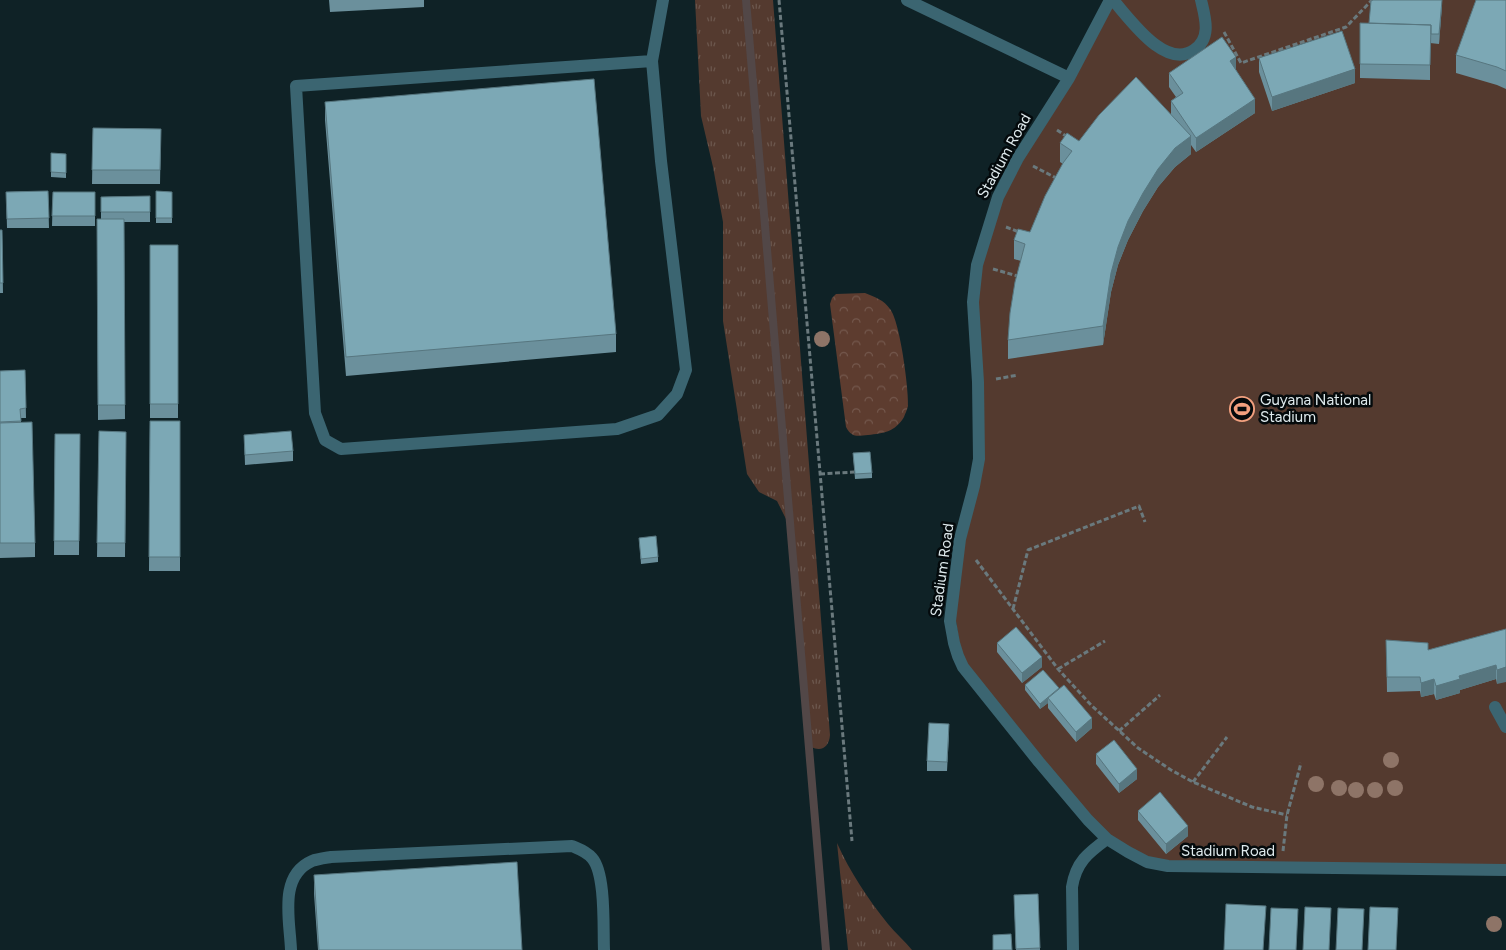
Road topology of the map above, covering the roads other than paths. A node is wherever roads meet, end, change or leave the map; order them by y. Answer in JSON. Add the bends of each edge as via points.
{"nodes":[{"id":1,"x":663,"y":0,"type":"edge"},
{"id":2,"x":907,"y":0,"type":"edge"},
{"id":3,"x":1112,"y":0,"type":"edge"},
{"id":4,"x":1201,"y":0,"type":"edge"},
{"id":5,"x":652,"y":61,"type":"junction"},
{"id":6,"x":1069,"y":78,"type":"junction"},
{"id":7,"x":1495,"y":707,"type":"dead end"},
{"id":8,"x":1506,"y":726,"type":"edge"},
{"id":9,"x":1108,"y":839,"type":"junction"},
{"id":10,"x":1506,"y":870,"type":"edge"},
{"id":11,"x":291,"y":950,"type":"edge"},
{"id":12,"x":604,"y":950,"type":"edge"},
{"id":13,"x":1073,"y":950,"type":"edge"}],
"edges":[{"from":1,"to":5,"type":"lane"},
{"from":2,"to":6,"type":"lane"},
{"from":3,"to":4,"type":"lane","via":[[1143,34],[1175,55],[1195,50],[1201,43],[1206,32]]},
{"from":3,"to":6,"type":"lane","name":"Stadium Road"},
{"from":5,"to":5,"type":"lane","via":[[686,370],[677,394],[658,415],[618,429],[341,449],[325,440],[315,414],[296,86]]},
{"from":6,"to":9,"type":"lane","name":"Stadium Road","via":[[1018,158],[998,197],[977,265],[973,302],[979,459],[960,539],[950,620],[963,667],[1039,762]]},
{"from":7,"to":8,"type":"lane"},
{"from":9,"to":10,"type":"lane","name":"Stadium Road","via":[[1147,862],[1168,866]]},
{"from":9,"to":13,"type":"lane","via":[[1088,853],[1077,868],[1072,887]]},
{"from":11,"to":12,"type":"lane","via":[[288,895],[292,880],[312,861],[331,857],[572,846],[584,850],[599,871]]}]}
